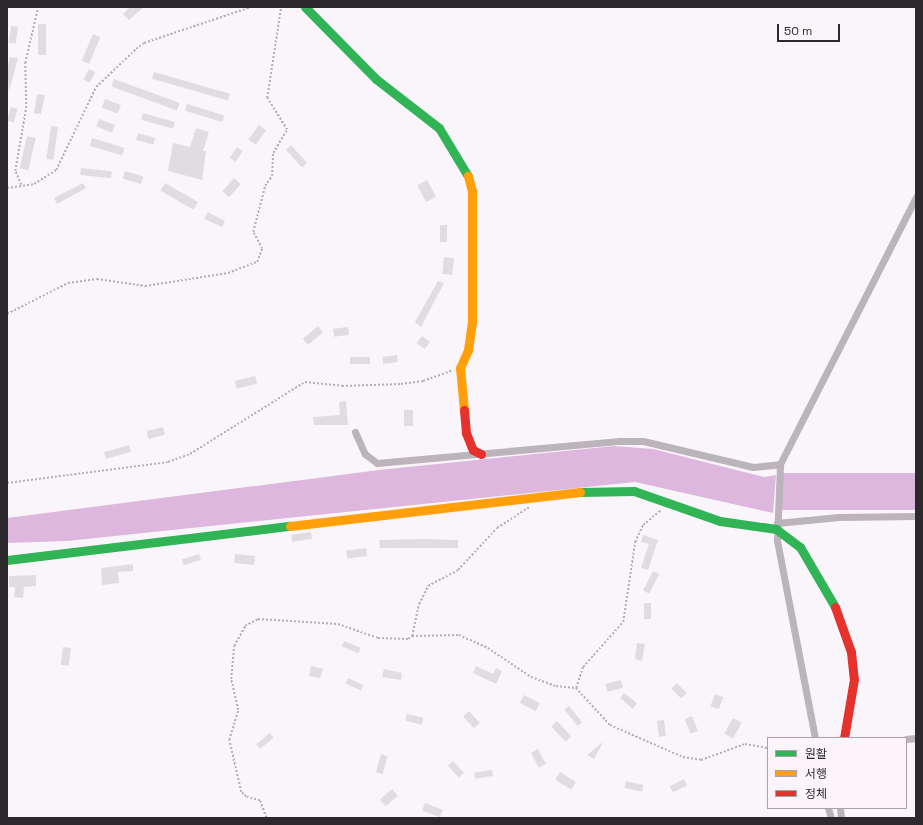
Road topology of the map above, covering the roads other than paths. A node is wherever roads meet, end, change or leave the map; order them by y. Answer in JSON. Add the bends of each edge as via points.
{"nodes":[{"id":1,"x":305,"y":7,"type":"edge"},
{"id":2,"x":916,"y":197,"type":"edge"},
{"id":3,"x":355,"y":432,"type":"dead end"},
{"id":4,"x":481,"y":454,"type":"junction"},
{"id":5,"x":780,"y":464,"type":"junction"},
{"id":6,"x":916,"y":516,"type":"edge"},
{"id":7,"x":776,"y":526,"type":"junction"},
{"id":8,"x":7,"y":560,"type":"edge"},
{"id":9,"x":815,"y":737,"type":"edge"},
{"id":10,"x":844,"y":737,"type":"edge"}],
"edges":[{"from":1,"to":4,"type":"street","via":[[376,78],[439,128],[467,172],[472,191],[472,322],[468,350],[460,368],[466,433],[473,450]]},
{"from":2,"to":5,"type":"street"},
{"from":3,"to":4,"type":"street","via":[[365,454],[377,463]]},
{"from":4,"to":5,"type":"street","via":[[643,441],[753,467]]},
{"from":5,"to":7,"type":"street"},
{"from":6,"to":7,"type":"street","via":[[839,517]]},
{"from":7,"to":8,"type":"street","via":[[720,521],[670,503],[619,489]]},
{"from":7,"to":9,"type":"street"},
{"from":7,"to":10,"type":"street","via":[[792,539],[814,564],[846,632],[854,678]]}]}
